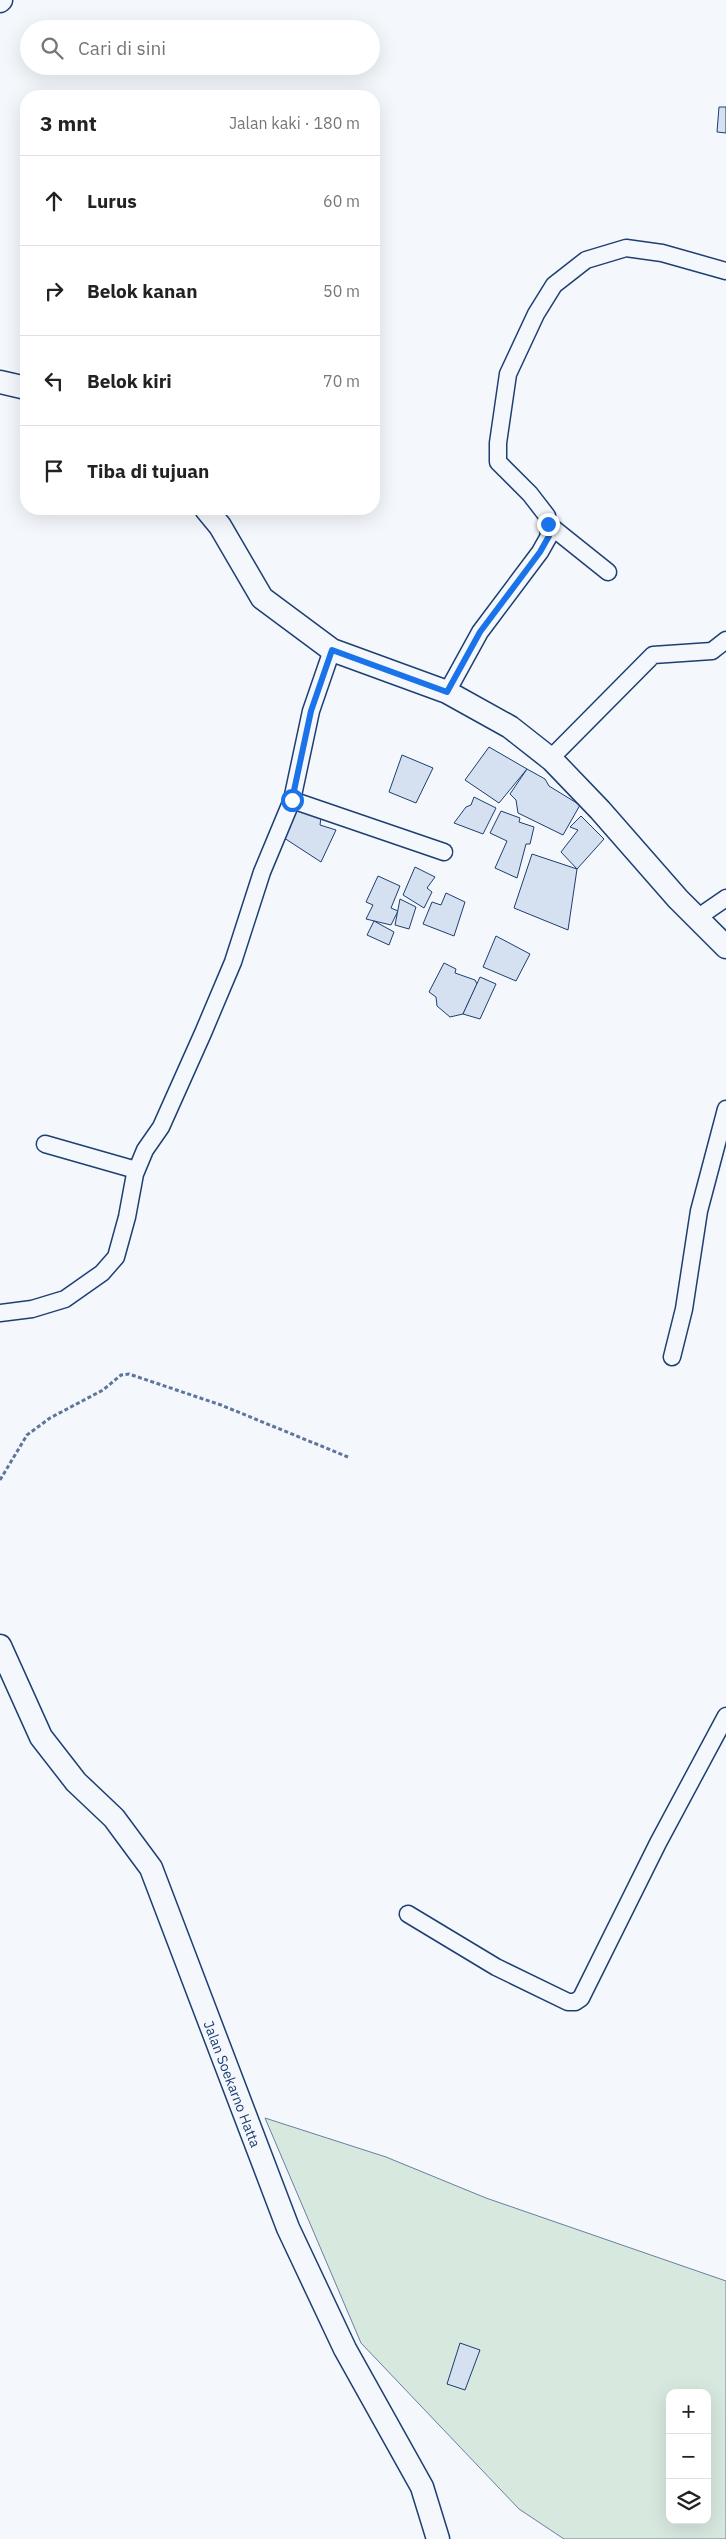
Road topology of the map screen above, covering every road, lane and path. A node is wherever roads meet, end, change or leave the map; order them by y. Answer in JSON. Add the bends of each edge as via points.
{"nodes":[{"id":1,"x":726,"y":272,"type":"edge"},
{"id":2,"x":0,"y":382,"type":"edge"},
{"id":3,"x":20,"y":387,"type":"edge"},
{"id":4,"x":211,"y":515,"type":"edge"},
{"id":5,"x":548,"y":524,"type":"junction"},
{"id":6,"x":608,"y":572,"type":"dead end"},
{"id":7,"x":726,"y":640,"type":"edge"},
{"id":8,"x":332,"y":650,"type":"junction"},
{"id":9,"x":447,"y":692,"type":"junction"},
{"id":10,"x":550,"y":759,"type":"junction"},
{"id":11,"x":292,"y":800,"type":"junction"},
{"id":12,"x":444,"y":852,"type":"dead end"},
{"id":13,"x":726,"y":898,"type":"edge"},
{"id":14,"x":697,"y":918,"type":"junction"},
{"id":15,"x":726,"y":947,"type":"edge"},
{"id":16,"x":726,"y":1109,"type":"edge"},
{"id":17,"x":45,"y":1144,"type":"dead end"},
{"id":18,"x":136,"y":1170,"type":"junction"},
{"id":19,"x":0,"y":1313,"type":"edge"},
{"id":20,"x":672,"y":1357,"type":"dead end"},
{"id":21,"x":348,"y":1457,"type":"dead end"},
{"id":22,"x":0,"y":1480,"type":"edge"},
{"id":23,"x":0,"y":1646,"type":"edge"},
{"id":24,"x":726,"y":1716,"type":"edge"},
{"id":25,"x":408,"y":1914,"type":"dead end"},
{"id":26,"x":438,"y":2539,"type":"edge"}],
"edges":[{"from":1,"to":5,"type":"street","via":[[662,253],[626,248],[586,260],[554,284],[508,374],[498,443],[498,462],[530,494],[547,516]]},
{"from":2,"to":3,"type":"street"},
{"from":4,"to":8,"type":"street","via":[[262,598]]},
{"from":5,"to":6,"type":"street"},
{"from":5,"to":9,"type":"street","via":[[549,536],[540,552],[480,632]]},
{"from":7,"to":10,"type":"street","via":[[712,651],[653,655]]},
{"from":8,"to":9,"type":"street"},
{"from":8,"to":11,"type":"street","via":[[311,711]]},
{"from":9,"to":10,"type":"street","via":[[510,727]]},
{"from":10,"to":14,"type":"street"},
{"from":11,"to":12,"type":"street"},
{"from":11,"to":18,"type":"street","via":[[262,872],[233,962],[161,1127]]},
{"from":13,"to":14,"type":"street"},
{"from":14,"to":15,"type":"street"},
{"from":16,"to":20,"type":"street","via":[[699,1211],[684,1309]]},
{"from":17,"to":18,"type":"street"},
{"from":18,"to":19,"type":"street","via":[[122,1241],[112,1264],[83,1289],[65,1299],[32,1309]]},
{"from":21,"to":22,"type":"path","via":[[220,1405],[128,1374],[121,1375],[103,1390],[50,1418],[27,1435]]},
{"from":23,"to":26,"type":"street","name":"Jalan Soekarno Hatta","via":[[41,1737],[76,1782],[114,1818],[151,1868],[288,2228],[345,2349],[422,2487]]},
{"from":24,"to":25,"type":"street","via":[[683,1794],[581,1998],[575,2002],[568,2002],[496,1967]]}]}
